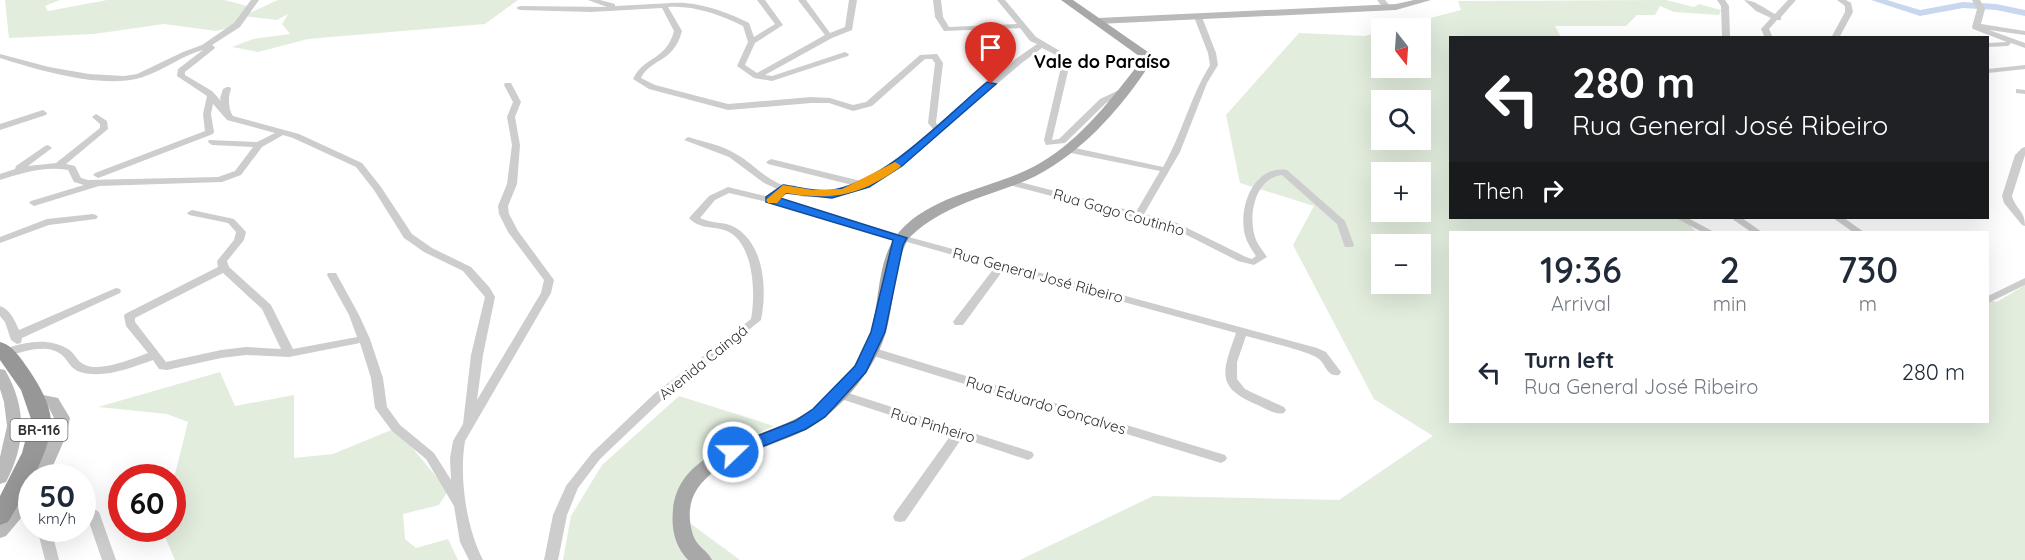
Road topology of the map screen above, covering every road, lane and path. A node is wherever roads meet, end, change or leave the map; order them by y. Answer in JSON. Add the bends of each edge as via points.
{"nodes":[{"id":1,"x":255,"y":0,"type":"edge"},
{"id":2,"x":592,"y":0,"type":"edge"},
{"id":3,"x":761,"y":0,"type":"edge"},
{"id":4,"x":802,"y":0,"type":"edge"},
{"id":5,"x":853,"y":0,"type":"edge"},
{"id":6,"x":937,"y":0,"type":"edge"},
{"id":7,"x":1001,"y":0,"type":"edge"},
{"id":8,"x":1066,"y":0,"type":"edge"},
{"id":9,"x":1426,"y":0,"type":"edge"},
{"id":10,"x":1721,"y":0,"type":"edge"},
{"id":11,"x":1748,"y":0,"type":"edge"},
{"id":12,"x":1792,"y":0,"type":"edge"},
{"id":13,"x":1842,"y":0,"type":"edge"},
{"id":14,"x":1978,"y":3,"type":"edge"},
{"id":15,"x":1385,"y":4,"type":"edge"},
{"id":16,"x":664,"y":6,"type":"junction"},
{"id":17,"x":520,"y":8,"type":"dead end"},
{"id":18,"x":618,"y":8,"type":"junction"},
{"id":19,"x":1198,"y":16,"type":"junction"},
{"id":20,"x":1778,"y":18,"type":"junction"},
{"id":21,"x":1098,"y":21,"type":"junction"},
{"id":22,"x":1976,"y":25,"type":"junction"},
{"id":23,"x":1020,"y":26,"type":"junction"},
{"id":24,"x":2025,"y":33,"type":"edge"},
{"id":25,"x":829,"y":36,"type":"junction"},
{"id":26,"x":1726,"y":36,"type":"edge"},
{"id":27,"x":1769,"y":36,"type":"edge"},
{"id":28,"x":1836,"y":36,"type":"edge"},
{"id":29,"x":752,"y":42,"type":"junction"},
{"id":30,"x":1041,"y":45,"type":"junction"},
{"id":31,"x":1989,"y":45,"type":"edge"},
{"id":32,"x":205,"y":46,"type":"junction"},
{"id":33,"x":2025,"y":46,"type":"edge"},
{"id":34,"x":845,"y":54,"type":"dead end"},
{"id":35,"x":0,"y":56,"type":"edge"},
{"id":36,"x":2025,"y":67,"type":"edge"},
{"id":37,"x":1989,"y":71,"type":"edge"},
{"id":38,"x":757,"y":76,"type":"junction"},
{"id":39,"x":508,"y":85,"type":"dead end"},
{"id":40,"x":228,"y":89,"type":"dead end"},
{"id":41,"x":1124,"y":91,"type":"junction"},
{"id":42,"x":211,"y":96,"type":"junction"},
{"id":43,"x":43,"y":113,"type":"dead end"},
{"id":44,"x":227,"y":115,"type":"junction"},
{"id":45,"x":96,"y":117,"type":"dead end"},
{"id":46,"x":0,"y":127,"type":"edge"},
{"id":47,"x":937,"y":129,"type":"junction"},
{"id":48,"x":283,"y":132,"type":"junction"},
{"id":49,"x":688,"y":140,"type":"dead end"},
{"id":50,"x":212,"y":142,"type":"dead end"},
{"id":51,"x":258,"y":145,"type":"junction"},
{"id":52,"x":48,"y":148,"type":"dead end"},
{"id":53,"x":1066,"y":150,"type":"junction"},
{"id":54,"x":2025,"y":150,"type":"edge"},
{"id":55,"x":771,"y":162,"type":"dead end"},
{"id":56,"x":58,"y":166,"type":"junction"},
{"id":57,"x":1166,"y":170,"type":"junction"},
{"id":58,"x":11,"y":173,"type":"junction"},
{"id":59,"x":99,"y":175,"type":"junction"},
{"id":60,"x":0,"y":177,"type":"edge"},
{"id":61,"x":1008,"y":182,"type":"junction"},
{"id":62,"x":865,"y":184,"type":"junction"},
{"id":63,"x":783,"y":189,"type":"junction"},
{"id":64,"x":733,"y":190,"type":"joint"},
{"id":65,"x":771,"y":200,"type":"junction"},
{"id":66,"x":34,"y":203,"type":"dead end"},
{"id":67,"x":192,"y":213,"type":"dead end"},
{"id":68,"x":93,"y":217,"type":"dead end"},
{"id":69,"x":1138,"y":217,"type":"junction"},
{"id":70,"x":1683,"y":219,"type":"edge"},
{"id":71,"x":1738,"y":219,"type":"edge"},
{"id":72,"x":1840,"y":219,"type":"edge"},
{"id":73,"x":2025,"y":223,"type":"edge"},
{"id":74,"x":1707,"y":231,"type":"edge"},
{"id":75,"x":1756,"y":231,"type":"edge"},
{"id":76,"x":1858,"y":231,"type":"edge"},
{"id":77,"x":901,"y":238,"type":"junction"},
{"id":78,"x":0,"y":240,"type":"edge"},
{"id":79,"x":1349,"y":246,"type":"dead end"},
{"id":80,"x":1001,"y":266,"type":"junction"},
{"id":81,"x":224,"y":268,"type":"junction"},
{"id":82,"x":332,"y":275,"type":"dead end"},
{"id":83,"x":2025,"y":281,"type":"edge"},
{"id":84,"x":116,"y":291,"type":"dead end"},
{"id":85,"x":1989,"y":299,"type":"edge"},
{"id":86,"x":0,"y":309,"type":"edge"},
{"id":87,"x":959,"y":322,"type":"dead end"},
{"id":88,"x":1242,"y":331,"type":"junction"},
{"id":89,"x":18,"y":335,"type":"junction"},
{"id":90,"x":364,"y":339,"type":"junction"},
{"id":91,"x":7,"y":350,"type":"edge"},
{"id":92,"x":871,"y":351,"type":"junction"},
{"id":93,"x":289,"y":353,"type":"junction"},
{"id":94,"x":155,"y":355,"type":"junction"},
{"id":95,"x":1335,"y":372,"type":"dead end"},
{"id":96,"x":0,"y":374,"type":"edge"},
{"id":97,"x":839,"y":394,"type":"junction"},
{"id":98,"x":1280,"y":410,"type":"dead end"},
{"id":99,"x":52,"y":419,"type":"junction"},
{"id":100,"x":468,"y":422,"type":"junction"},
{"id":101,"x":959,"y":433,"type":"junction"},
{"id":102,"x":58,"y":436,"type":"junction"},
{"id":103,"x":14,"y":439,"type":"junction"},
{"id":104,"x":34,"y":447,"type":"junction"},
{"id":105,"x":1028,"y":455,"type":"dead end"},
{"id":106,"x":1221,"y":458,"type":"dead end"},
{"id":107,"x":46,"y":464,"type":"edge"},
{"id":108,"x":0,"y":478,"type":"edge"},
{"id":109,"x":460,"y":505,"type":"junction"},
{"id":110,"x":18,"y":512,"type":"edge"},
{"id":111,"x":0,"y":516,"type":"edge"},
{"id":112,"x":900,"y":517,"type":"dead end"},
{"id":113,"x":96,"y":522,"type":"edge"},
{"id":114,"x":0,"y":531,"type":"edge"},
{"id":115,"x":48,"y":542,"type":"edge"},
{"id":116,"x":52,"y":560,"type":"edge"},
{"id":117,"x":109,"y":560,"type":"edge"},
{"id":118,"x":476,"y":560,"type":"edge"},
{"id":119,"x":550,"y":560,"type":"edge"},
{"id":120,"x":702,"y":560,"type":"edge"}],
"edges":[{"from":1,"to":32,"type":"street","via":[[237,25]]},
{"from":2,"to":18,"type":"street"},
{"from":3,"to":29,"type":"street","via":[[779,26]]},
{"from":4,"to":25,"type":"street"},
{"from":5,"to":25,"type":"street","via":[[849,28]]},
{"from":6,"to":23,"type":"street","via":[[939,17],[947,29]]},
{"from":7,"to":23,"type":"street"},
{"from":8,"to":21,"type":"main road"},
{"from":9,"to":15,"type":"street","via":[[1404,7]]},
{"from":10,"to":26,"type":"street","via":[[1725,6]]},
{"from":11,"to":20,"type":"street"},
{"from":12,"to":20,"type":"street"},
{"from":13,"to":28,"type":"street","via":[[1849,12]]},
{"from":14,"to":22,"type":"street"},
{"from":15,"to":19,"type":"street"},
{"from":16,"to":18,"type":"street"},
{"from":16,"to":29,"type":"street","via":[[685,1],[728,15],[747,25]]},
{"from":16,"to":47,"type":"street","via":[[678,35],[670,52],[639,73],[639,81],[708,104],[739,107],[820,100],[859,108],[869,104],[923,57],[934,56],[939,63],[932,123]]},
{"from":17,"to":18,"type":"street"},
{"from":19,"to":21,"type":"street"},
{"from":19,"to":57,"type":"street","via":[[1214,65]]},
{"from":20,"to":27,"type":"street","via":[[1766,29]]},
{"from":21,"to":41,"type":"main road","via":[[1146,58]]},
{"from":22,"to":24,"type":"street"},
{"from":22,"to":33,"type":"street"},
{"from":23,"to":30,"type":"street"},
{"from":25,"to":38,"type":"street"},
{"from":29,"to":38,"type":"street","via":[[741,66]]},
{"from":30,"to":41,"type":"street","via":[[1057,53],[1065,67],[1049,143],[1062,141],[1103,101]]},
{"from":30,"to":47,"type":"street"},
{"from":31,"to":33,"type":"street"},
{"from":32,"to":35,"type":"street","via":[[130,77],[68,72]]},
{"from":32,"to":42,"type":"street","via":[[210,48],[180,74]]},
{"from":34,"to":38,"type":"street","via":[[776,78]]},
{"from":36,"to":37,"type":"street"},
{"from":39,"to":100,"type":"street","via":[[517,102],[511,117],[516,145],[504,214],[549,280],[546,293]]},
{"from":40,"to":44,"type":"street","via":[[224,98]]},
{"from":41,"to":53,"type":"main road","via":[[1097,123]]},
{"from":42,"to":44,"type":"street"},
{"from":42,"to":59,"type":"street","via":[[207,114],[210,132]]},
{"from":43,"to":46,"type":"street"},
{"from":44,"to":48,"type":"street","via":[[243,123]]},
{"from":45,"to":56,"type":"street","via":[[104,123],[104,129]]},
{"from":47,"to":62,"type":"street","via":[[897,164]]},
{"from":48,"to":51,"type":"street"},
{"from":48,"to":100,"type":"street","via":[[359,165],[408,236],[467,270],[486,290],[490,297]]},
{"from":49,"to":63,"type":"street","via":[[731,155]]},
{"from":50,"to":51,"type":"street"},
{"from":51,"to":59,"type":"street","via":[[246,165],[226,179]]},
{"from":52,"to":58,"type":"street"},
{"from":53,"to":57,"type":"street"},
{"from":53,"to":61,"type":"main road"},
{"from":54,"to":73,"type":"street","via":[[2007,196]]},
{"from":55,"to":62,"type":"street"},
{"from":56,"to":58,"type":"street"},
{"from":56,"to":59,"type":"street","via":[[72,168],[80,182]]},
{"from":57,"to":69,"type":"street"},
{"from":58,"to":60,"type":"street"},
{"from":59,"to":66,"type":"street"},
{"from":61,"to":69,"type":"street","name":"Rua Gago Coutinho"},
{"from":61,"to":77,"type":"main road","via":[[963,198],[923,220]]},
{"from":62,"to":63,"type":"street","via":[[832,194]]},
{"from":63,"to":65,"type":"street"},
{"from":64,"to":65,"type":"street","name":"Rua General José Ribeiro"},
{"from":64,"to":119,"type":"street","name":"Avenida Caingá","via":[[712,198],[694,218],[733,230],[751,252],[760,293],[756,320],[658,398],[596,456],[568,496]]},
{"from":65,"to":77,"type":"street","name":"Rua General José Ribeiro"},
{"from":67,"to":81,"type":"street","via":[[238,226],[241,232],[224,257]]},
{"from":68,"to":78,"type":"street","via":[[46,222]]},
{"from":69,"to":79,"type":"street","name":"Rua Gago Coutinho","via":[[1180,227],[1242,259],[1260,261],[1262,257],[1250,239],[1250,207],[1262,179],[1276,171],[1284,172],[1335,216],[1345,229]]},
{"from":70,"to":74,"type":"street"},
{"from":71,"to":75,"type":"street"},
{"from":72,"to":76,"type":"street"},
{"from":77,"to":80,"type":"street","name":"Rua General José Ribeiro"},
{"from":77,"to":92,"type":"main road"},
{"from":80,"to":87,"type":"street"},
{"from":80,"to":88,"type":"street","name":"Rua General José Ribeiro"},
{"from":81,"to":93,"type":"street","via":[[267,308]]},
{"from":81,"to":94,"type":"street","via":[[129,316],[130,323]]},
{"from":82,"to":90,"type":"street"},
{"from":83,"to":85,"type":"street"},
{"from":84,"to":89,"type":"street"},
{"from":86,"to":89,"type":"street"},
{"from":88,"to":95,"type":"street","name":"Rua General José Ribeiro","via":[[1313,351],[1322,355]]},
{"from":88,"to":98,"type":"street","via":[[1229,373],[1233,384]]},
{"from":89,"to":91,"type":"street"},
{"from":90,"to":93,"type":"street"},
{"from":90,"to":109,"type":"street","via":[[377,378],[381,408],[396,428],[430,456]]},
{"from":91,"to":94,"type":"street","via":[[35,345],[56,348],[67,353],[78,367],[87,369],[126,365]]},
{"from":91,"to":99,"type":"highway","number":"BR-116","via":[[25,376],[33,398]]},
{"from":92,"to":97,"type":"main road"},
{"from":92,"to":106,"type":"street","name":"Rua Eduardo Gonçalves"},
{"from":93,"to":94,"type":"street","via":[[234,352],[167,366]]},
{"from":96,"to":103,"type":"street","via":[[15,410]]},
{"from":97,"to":101,"type":"street","name":"Rua Pinheiro"},
{"from":97,"to":120,"type":"main road","via":[[800,425],[713,461],[696,476],[680,514],[686,543]]},
{"from":99,"to":102,"type":"street"},
{"from":99,"to":103,"type":"street"},
{"from":99,"to":104,"type":"highway","number":"BR-116"},
{"from":100,"to":109,"type":"street","via":[[456,458]]},
{"from":101,"to":105,"type":"street","name":"Rua Pinheiro"},
{"from":101,"to":112,"type":"street"},
{"from":102,"to":104,"type":"street"},
{"from":102,"to":107,"type":"street"},
{"from":103,"to":104,"type":"street"},
{"from":103,"to":108,"type":"street"},
{"from":104,"to":111,"type":"highway","number":"BR-116"},
{"from":109,"to":118,"type":"street","via":[[467,542]]},
{"from":110,"to":114,"type":"street"},
{"from":113,"to":117,"type":"street"},
{"from":115,"to":116,"type":"street"}]}
